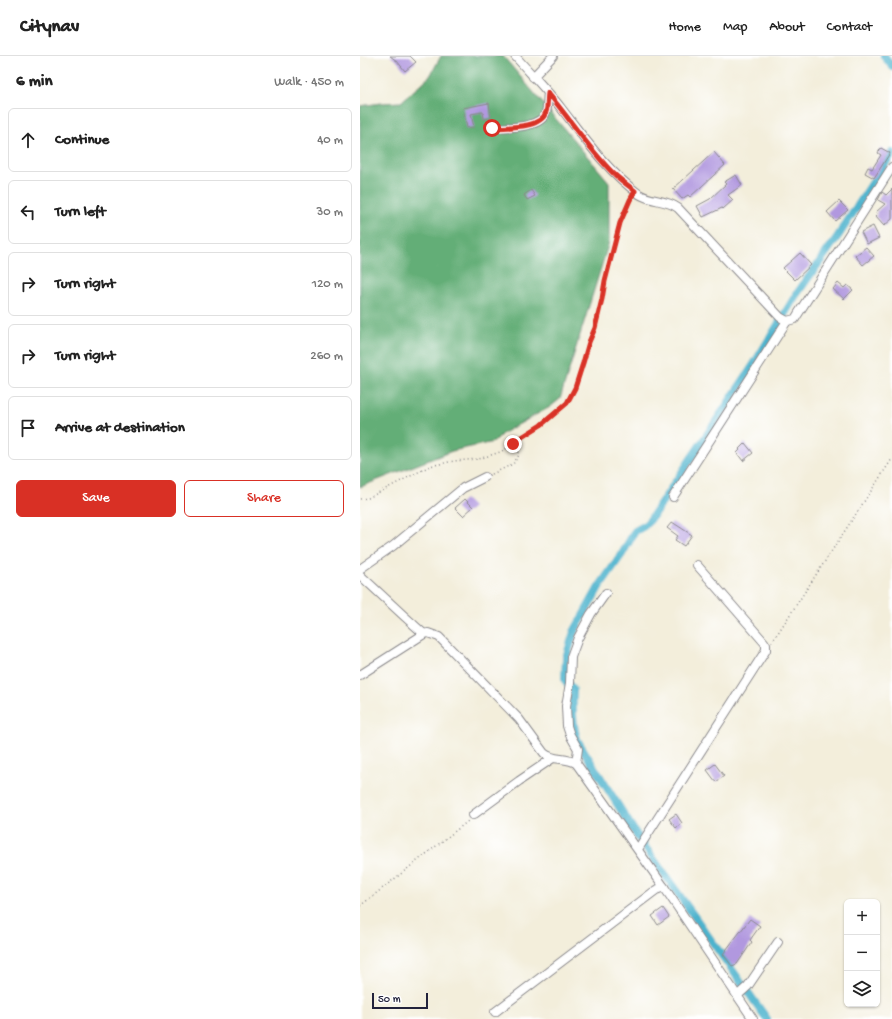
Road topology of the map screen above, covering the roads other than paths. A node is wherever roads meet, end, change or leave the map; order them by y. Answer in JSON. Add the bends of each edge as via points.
{"nodes":[{"id":1,"x":515,"y":56,"type":"edge"},
{"id":2,"x":553,"y":56,"type":"edge"},
{"id":3,"x":533,"y":77,"type":"junction"},
{"id":4,"x":548,"y":93,"type":"junction"},
{"id":5,"x":492,"y":128,"type":"dead end"},
{"id":6,"x":892,"y":167,"type":"edge"},
{"id":7,"x":784,"y":320,"type":"junction"},
{"id":8,"x":485,"y":477,"type":"road end"},
{"id":9,"x":673,"y":497,"type":"dead end"},
{"id":10,"x":697,"y":565,"type":"dead end"},
{"id":11,"x":360,"y":569,"type":"edge"},
{"id":12,"x":360,"y":574,"type":"edge"},
{"id":13,"x":606,"y":592,"type":"dead end"},
{"id":14,"x":424,"y":634,"type":"junction"},
{"id":15,"x":360,"y":675,"type":"edge"},
{"id":16,"x":554,"y":758,"type":"junction"},
{"id":17,"x":576,"y":763,"type":"junction"},
{"id":18,"x":473,"y":815,"type":"road end"},
{"id":19,"x":638,"y":850,"type":"junction"},
{"id":20,"x":664,"y":886,"type":"junction"},
{"id":21,"x":778,"y":942,"type":"dead end"},
{"id":22,"x":743,"y":991,"type":"junction"},
{"id":23,"x":495,"y":1012,"type":"dead end"},
{"id":24,"x":753,"y":1019,"type":"edge"}],
"edges":[{"from":1,"to":3,"type":"street"},
{"from":2,"to":3,"type":"street"},
{"from":3,"to":4,"type":"street"},
{"from":4,"to":5,"type":"street","via":[[546,113],[540,121],[534,124]]},
{"from":4,"to":7,"type":"street","via":[[614,173],[635,191],[678,208]]},
{"from":6,"to":7,"type":"street","via":[[798,314],[794,319]]},
{"from":7,"to":9,"type":"street"},
{"from":8,"to":11,"type":"street","via":[[463,488],[393,546]]},
{"from":10,"to":19,"type":"street","via":[[766,645],[766,650]]},
{"from":12,"to":14,"type":"street"},
{"from":13,"to":17,"type":"street","via":[[578,638],[571,657],[566,706],[567,726],[578,749]]},
{"from":14,"to":15,"type":"street"},
{"from":14,"to":16,"type":"street","via":[[440,637],[520,719],[544,753]]},
{"from":16,"to":17,"type":"street"},
{"from":16,"to":18,"type":"street"},
{"from":17,"to":19,"type":"street"},
{"from":19,"to":20,"type":"street"},
{"from":20,"to":22,"type":"street"},
{"from":20,"to":23,"type":"street"},
{"from":21,"to":22,"type":"street"},
{"from":22,"to":24,"type":"street"}]}
